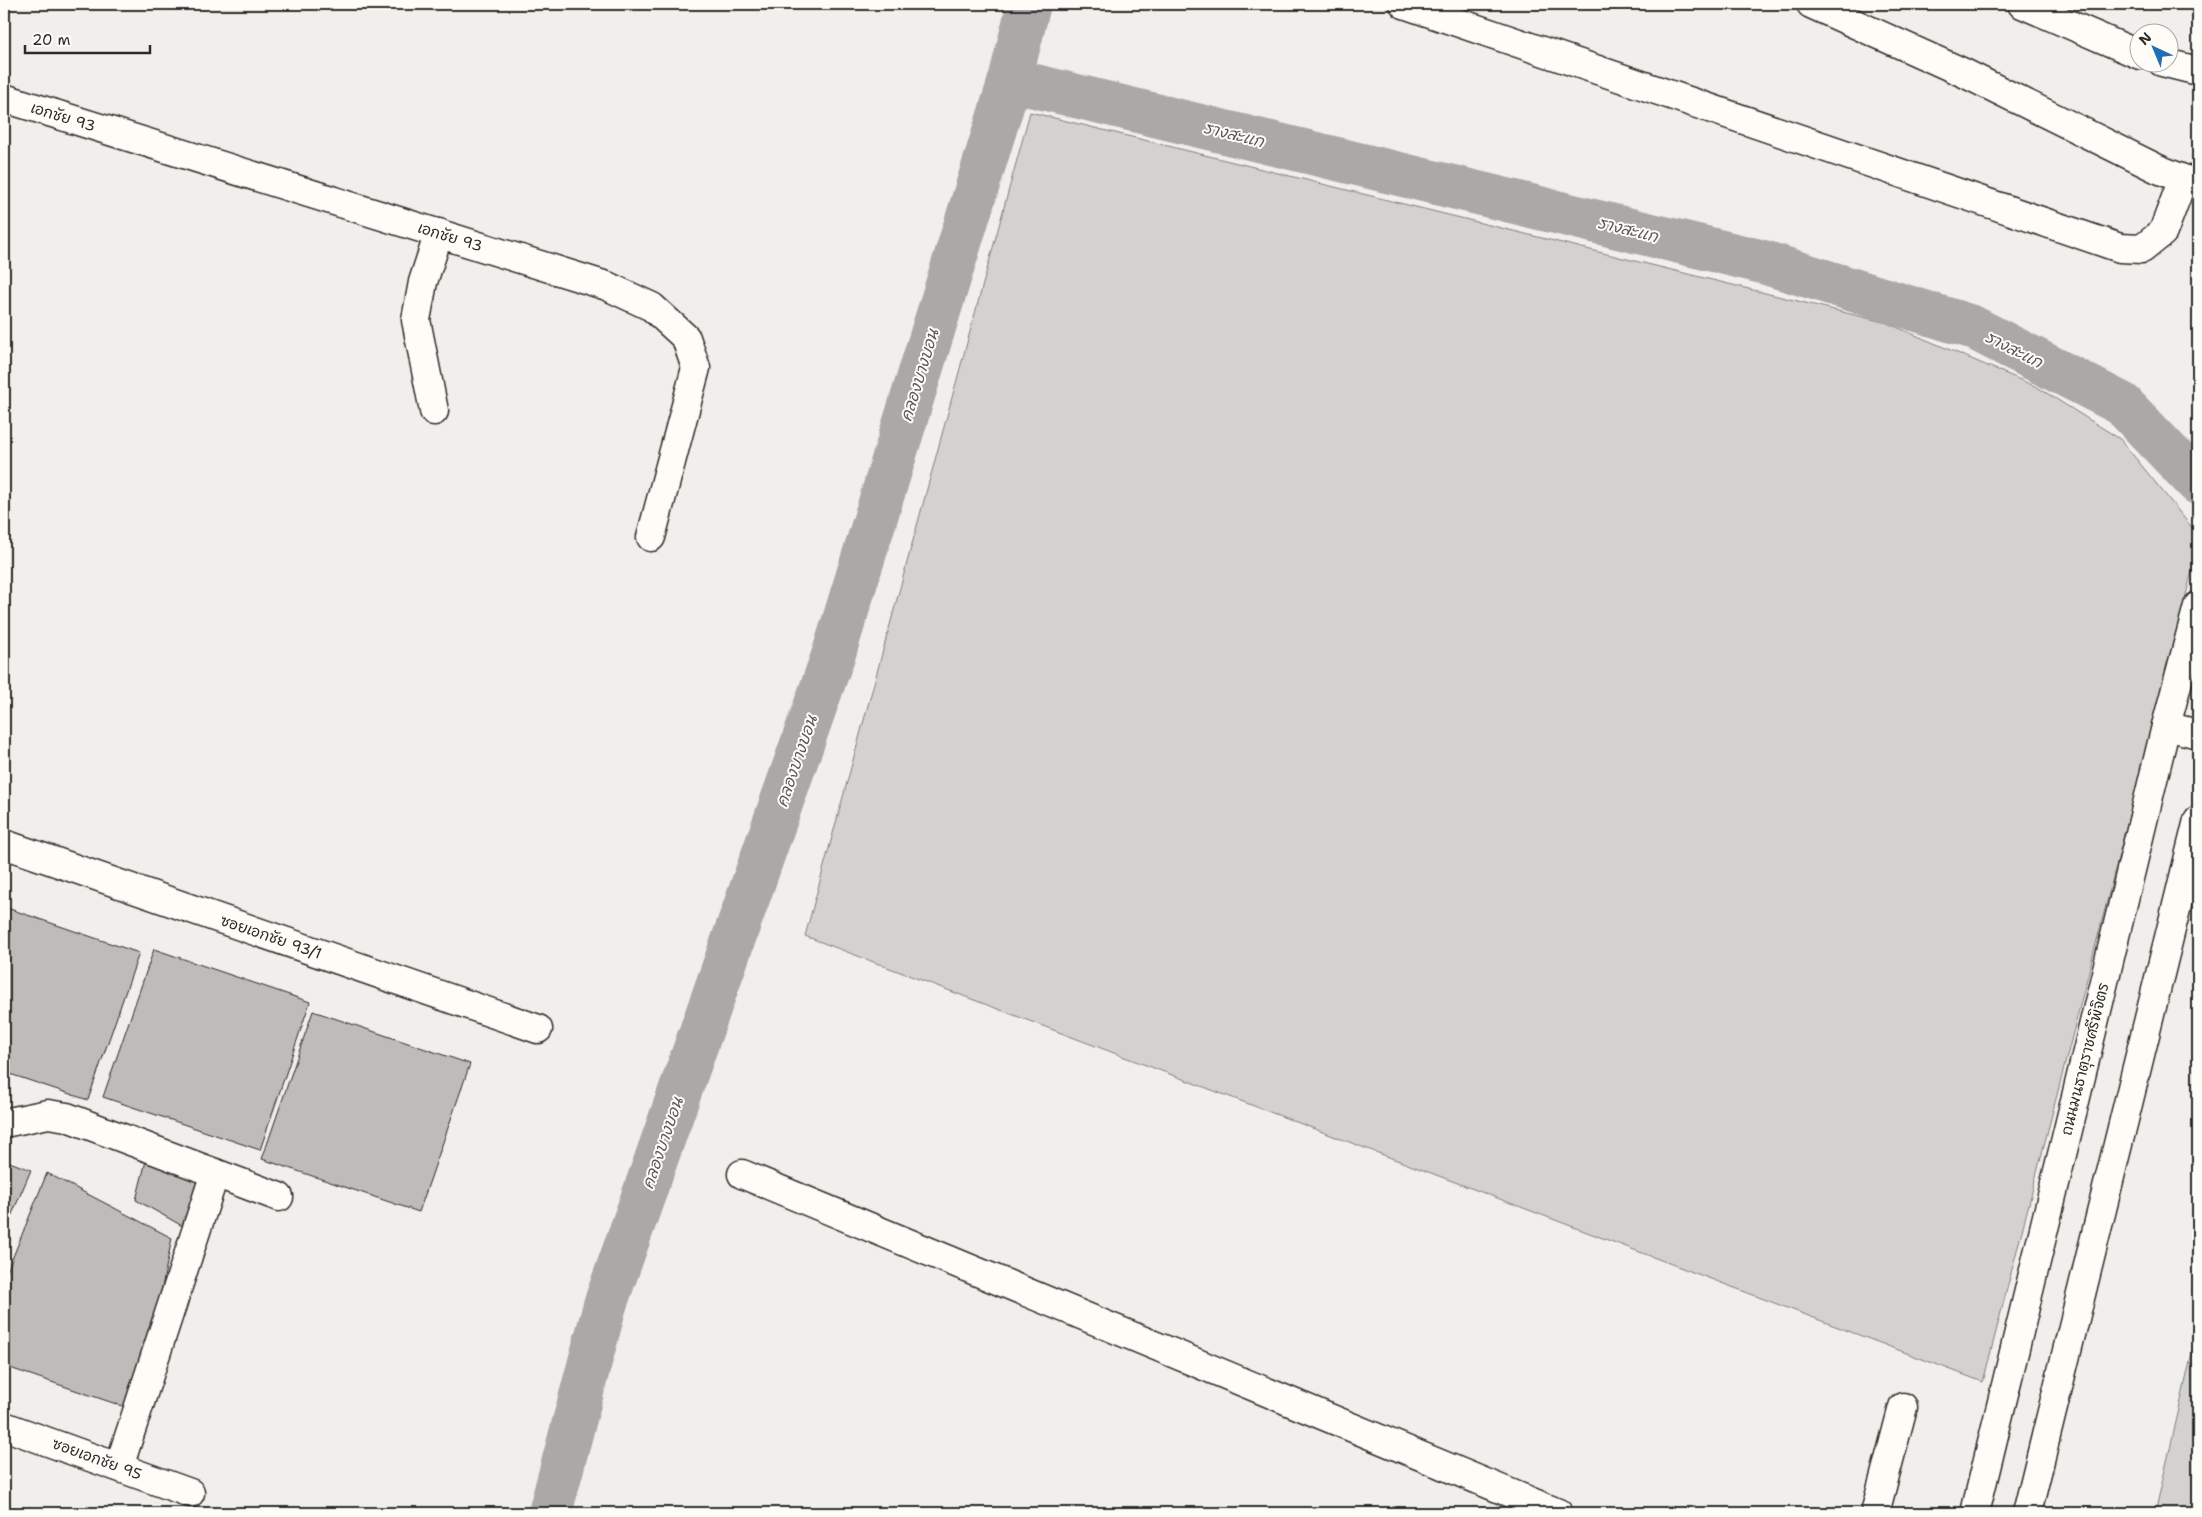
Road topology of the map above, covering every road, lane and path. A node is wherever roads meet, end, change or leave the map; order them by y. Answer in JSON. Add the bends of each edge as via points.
{"nodes":[{"id":1,"x":1404,"y":4,"type":"edge"},
{"id":2,"x":1811,"y":4,"type":"edge"},
{"id":3,"x":2022,"y":4,"type":"edge"},
{"id":4,"x":2130,"y":51,"type":"edge"},
{"id":5,"x":2180,"y":66,"type":"edge"},
{"id":6,"x":2198,"y":71,"type":"edge"},
{"id":7,"x":4,"y":98,"type":"edge"},
{"id":8,"x":2191,"y":182,"type":"edge"},
{"id":9,"x":439,"y":233,"type":"junction"},
{"id":10,"x":434,"y":411,"type":"dead end"},
{"id":11,"x":651,"y":537,"type":"dead end"},
{"id":12,"x":2198,"y":606,"type":"edge"},
{"id":13,"x":2166,"y":726,"type":"junction"},
{"id":14,"x":2198,"y":734,"type":"edge"},
{"id":15,"x":2198,"y":820,"type":"edge"},
{"id":16,"x":4,"y":844,"type":"edge"},
{"id":17,"x":538,"y":1029,"type":"dead end"},
{"id":18,"x":4,"y":1123,"type":"edge"},
{"id":19,"x":215,"y":1173,"type":"junction"},
{"id":20,"x":742,"y":1174,"type":"dead end"},
{"id":21,"x":279,"y":1197,"type":"dead end"},
{"id":22,"x":1903,"y":1407,"type":"dead end"},
{"id":23,"x":4,"y":1426,"type":"edge"},
{"id":24,"x":119,"y":1467,"type":"junction"},
{"id":25,"x":190,"y":1493,"type":"dead end"},
{"id":26,"x":1558,"y":1513,"type":"edge"},
{"id":27,"x":1875,"y":1513,"type":"edge"},
{"id":28,"x":1975,"y":1513,"type":"edge"},
{"id":29,"x":2028,"y":1513,"type":"edge"}],
"edges":[{"from":1,"to":8,"type":"street","via":[[2120,248],[2142,249],[2163,232]]},
{"from":2,"to":8,"type":"street"},
{"from":3,"to":4,"type":"street"},
{"from":5,"to":6,"type":"street"},
{"from":7,"to":9,"type":"street","name":"เอกชัย 93"},
{"from":9,"to":10,"type":"street","via":[[423,282],[416,320]]},
{"from":9,"to":11,"type":"street","name":"เอกชัย 93","via":[[607,286],[652,308],[686,338],[696,368]]},
{"from":12,"to":13,"type":"street","name":"ถนนมนธาตุราชศรีพิจิตร"},
{"from":13,"to":14,"type":"street"},
{"from":13,"to":28,"type":"street","name":"ถนนมนธาตุราชศรีพิจิตร"},
{"from":15,"to":29,"type":"street"},
{"from":16,"to":17,"type":"street","name":"ซอยเอกชัย 93/1"},
{"from":18,"to":19,"type":"street","via":[[48,1114],[67,1116]]},
{"from":19,"to":21,"type":"street"},
{"from":19,"to":24,"type":"street"},
{"from":20,"to":26,"type":"street"},
{"from":22,"to":27,"type":"street"},
{"from":23,"to":24,"type":"street","name":"ซอยเอกชัย 95"},
{"from":24,"to":25,"type":"street","name":"ซอยเอกชัย 95"}]}
